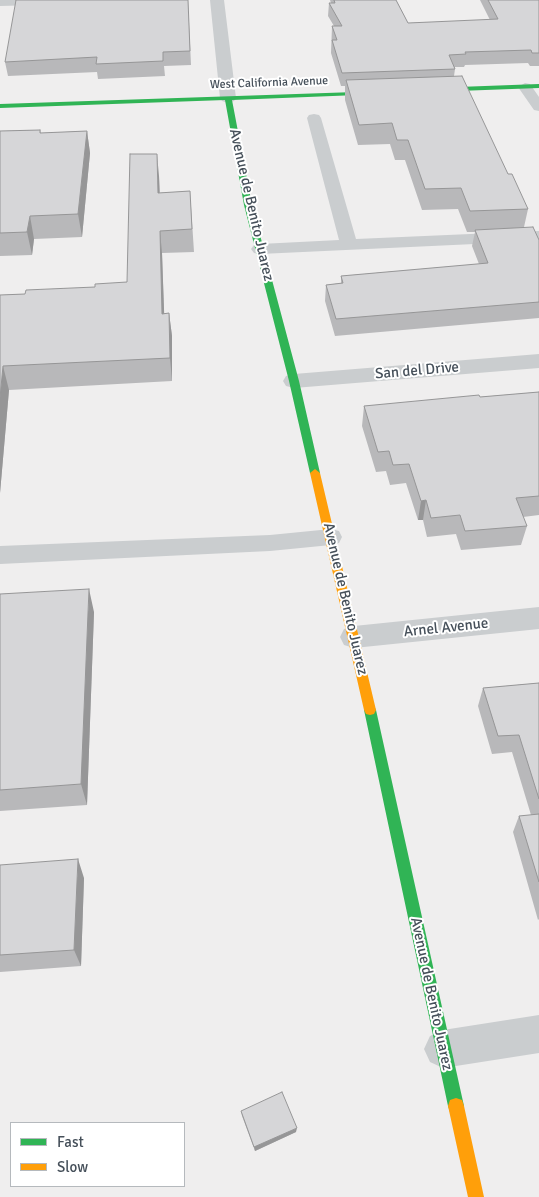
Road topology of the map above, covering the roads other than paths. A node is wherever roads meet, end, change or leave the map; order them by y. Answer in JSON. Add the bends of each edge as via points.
{"nodes":[{"id":1,"x":77,"y":0,"type":"edge"},
{"id":2,"x":217,"y":0,"type":"edge"},
{"id":3,"x":0,"y":2,"type":"edge"},
{"id":4,"x":532,"y":86,"type":"edge"},
{"id":5,"x":416,"y":91,"type":"edge"},
{"id":6,"x":396,"y":92,"type":"edge"},
{"id":7,"x":228,"y":98,"type":"junction"},
{"id":8,"x":0,"y":106,"type":"edge"},
{"id":9,"x":539,"y":107,"type":"edge"},
{"id":10,"x":314,"y":118,"type":"dead end"},
{"id":11,"x":539,"y":236,"type":"edge"},
{"id":12,"x":348,"y":244,"type":"junction"},
{"id":13,"x":260,"y":249,"type":"junction"},
{"id":14,"x":539,"y":361,"type":"edge"},
{"id":15,"x":294,"y":381,"type":"junction"},
{"id":16,"x":331,"y":537,"type":"junction"},
{"id":17,"x":0,"y":555,"type":"edge"},
{"id":18,"x":539,"y":618,"type":"edge"},
{"id":19,"x":354,"y":637,"type":"junction"},
{"id":20,"x":539,"y":1034,"type":"edge"},
{"id":21,"x":444,"y":1049,"type":"junction"},
{"id":22,"x":476,"y":1197,"type":"edge"}],
"edges":[{"from":1,"to":3,"type":"street"},
{"from":2,"to":7,"type":"street","name":"Avenue de Benito Juarez"},
{"from":4,"to":5,"type":"street"},
{"from":4,"to":9,"type":"lane"},
{"from":6,"to":7,"type":"street","name":"West California Avenue"},
{"from":7,"to":8,"type":"street","name":"West California Avenue"},
{"from":7,"to":13,"type":"street","name":"Avenue de Benito Juarez","via":[[248,205]]},
{"from":10,"to":12,"type":"lane"},
{"from":11,"to":12,"type":"lane"},
{"from":12,"to":13,"type":"lane"},
{"from":13,"to":15,"type":"street","name":"Avenue de Benito Juarez"},
{"from":14,"to":15,"type":"street","name":"San del Drive"},
{"from":15,"to":16,"type":"street","name":"Avenue de Benito Juarez"},
{"from":16,"to":17,"type":"lane","via":[[270,543]]},
{"from":16,"to":19,"type":"street","name":"Avenue de Benito Juarez"},
{"from":18,"to":19,"type":"street","name":"Arnel Avenue"},
{"from":19,"to":21,"type":"street","name":"Avenue de Benito Juarez"},
{"from":20,"to":21,"type":"street"},
{"from":21,"to":22,"type":"street","name":"Avenue de Benito Juarez"}]}
